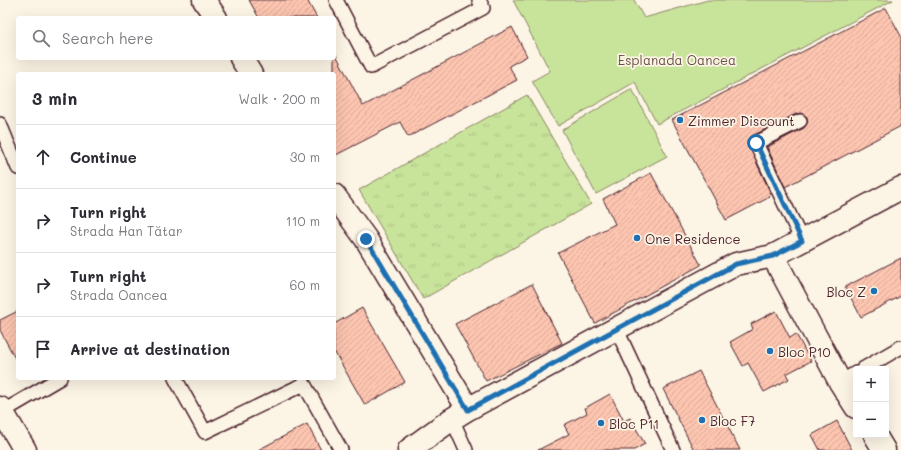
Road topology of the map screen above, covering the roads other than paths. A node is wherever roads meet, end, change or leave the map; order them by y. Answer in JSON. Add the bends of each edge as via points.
{"nodes":[{"id":1,"x":204,"y":0,"type":"edge"},
{"id":2,"x":336,"y":0,"type":"edge"},
{"id":3,"x":479,"y":0,"type":"edge"},
{"id":4,"x":215,"y":16,"type":"edge"},
{"id":5,"x":242,"y":60,"type":"edge"},
{"id":6,"x":250,"y":72,"type":"edge"},
{"id":7,"x":800,"y":121,"type":"dead end"},
{"id":8,"x":0,"y":124,"type":"edge"},
{"id":9,"x":16,"y":163,"type":"edge"},
{"id":10,"x":901,"y":188,"type":"edge"},
{"id":11,"x":336,"y":198,"type":"edge"},
{"id":12,"x":802,"y":241,"type":"junction"},
{"id":13,"x":773,"y":256,"type":"junction"},
{"id":14,"x":616,"y":328,"type":"junction"},
{"id":15,"x":901,"y":347,"type":"edge"},
{"id":16,"x":868,"y":366,"type":"edge"},
{"id":17,"x":848,"y":378,"type":"edge"},
{"id":18,"x":56,"y":380,"type":"edge"},
{"id":19,"x":176,"y":380,"type":"edge"},
{"id":20,"x":855,"y":402,"type":"edge"},
{"id":21,"x":1,"y":410,"type":"edge"},
{"id":22,"x":460,"y":414,"type":"junction"},
{"id":23,"x":876,"y":438,"type":"edge"},
{"id":24,"x":25,"y":450,"type":"edge"},
{"id":25,"x":341,"y":450,"type":"edge"},
{"id":26,"x":409,"y":450,"type":"edge"},
{"id":27,"x":466,"y":450,"type":"edge"},
{"id":28,"x":673,"y":450,"type":"edge"},
{"id":29,"x":884,"y":450,"type":"edge"}],
"edges":[{"from":1,"to":4,"type":"street"},
{"from":2,"to":3,"type":"lane","via":[[371,67],[483,8]]},
{"from":5,"to":6,"type":"street"},
{"from":7,"to":12,"type":"lane","via":[[756,143]]},
{"from":8,"to":9,"type":"lane"},
{"from":10,"to":12,"type":"street"},
{"from":11,"to":22,"type":"street","via":[[366,239]]},
{"from":12,"to":13,"type":"street"},
{"from":13,"to":14,"type":"street","via":[[736,264]]},
{"from":13,"to":17,"type":"street"},
{"from":14,"to":22,"type":"street"},
{"from":14,"to":28,"type":"lane"},
{"from":15,"to":16,"type":"lane"},
{"from":17,"to":20,"type":"street"},
{"from":18,"to":21,"type":"lane"},
{"from":19,"to":25,"type":"lane","via":[[205,432],[304,384]]},
{"from":21,"to":24,"type":"street"},
{"from":22,"to":26,"type":"street"},
{"from":22,"to":27,"type":"lane"},
{"from":23,"to":29,"type":"street"}]}
